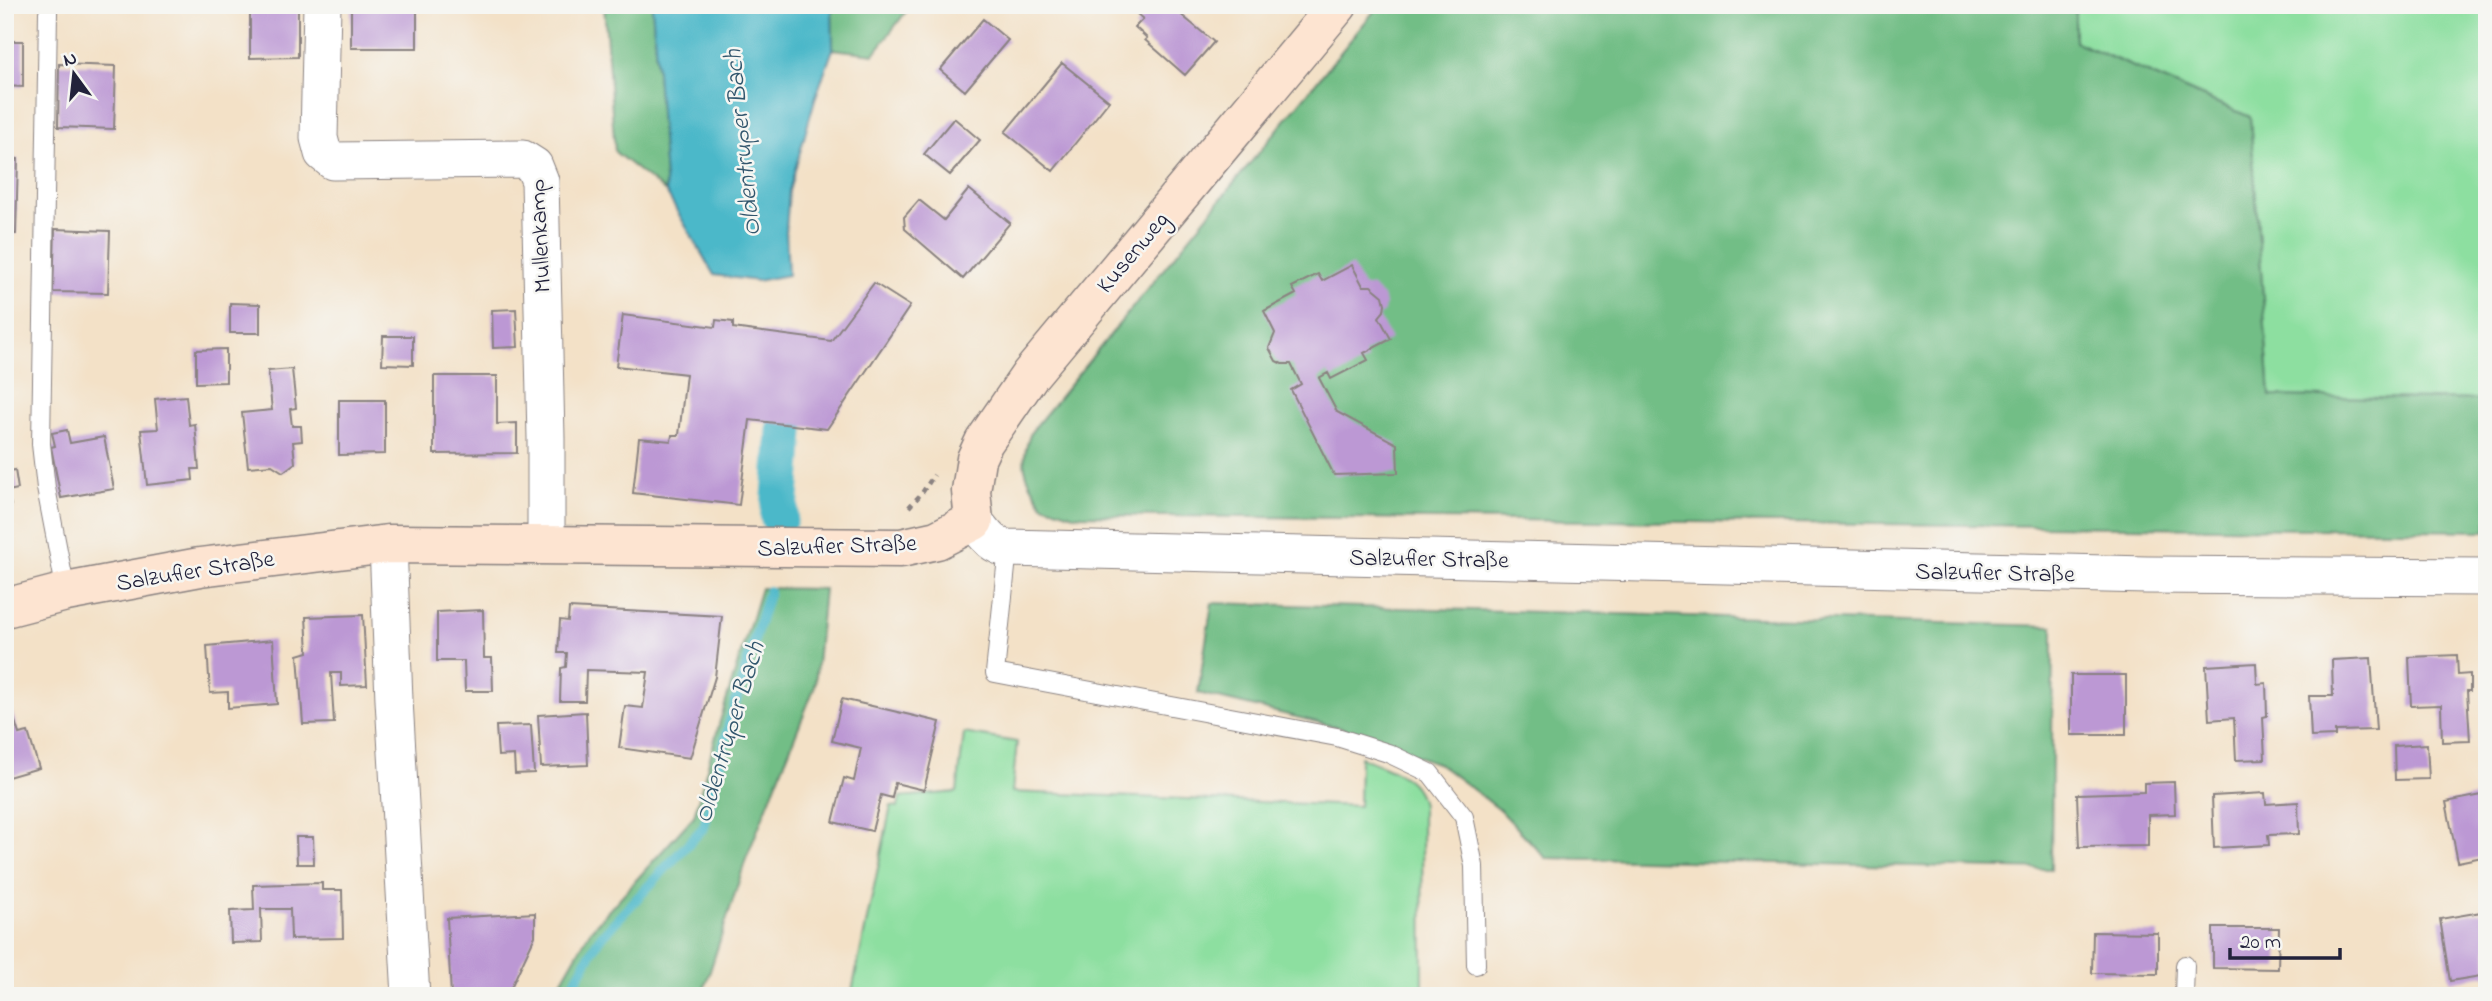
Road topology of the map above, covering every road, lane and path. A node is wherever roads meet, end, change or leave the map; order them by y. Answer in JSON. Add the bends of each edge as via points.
{"nodes":[{"id":1,"x":322,"y":5,"type":"edge"},
{"id":2,"x":1338,"y":5,"type":"edge"},
{"id":3,"x":48,"y":12,"type":"dead end"},
{"id":4,"x":974,"y":521,"type":"junction"},
{"id":5,"x":388,"y":544,"type":"junction"},
{"id":6,"x":546,"y":544,"type":"junction"},
{"id":7,"x":1008,"y":548,"type":"junction"},
{"id":8,"x":2487,"y":577,"type":"edge"},
{"id":9,"x":66,"y":592,"type":"junction"},
{"id":10,"x":5,"y":608,"type":"edge"},
{"id":11,"x":1476,"y":965,"type":"dead end"},
{"id":12,"x":2185,"y":965,"type":"dead end"},
{"id":13,"x":411,"y":996,"type":"edge"},
{"id":14,"x":2185,"y":996,"type":"edge"}],
"edges":[{"from":1,"to":6,"type":"street","name":"Mullenkamp","via":[[319,138],[323,153],[333,161],[523,159],[534,166],[540,181]]},
{"from":2,"to":4,"type":"street","name":"Kusenweg","via":[[1030,375],[976,460],[971,491]]},
{"from":3,"to":9,"type":"lane","via":[[41,444]]},
{"from":4,"to":6,"type":"street","name":"Salzufler Straße","via":[[937,540],[901,548]]},
{"from":4,"to":7,"type":"street","via":[[991,542]]},
{"from":5,"to":6,"type":"street","name":"Salzufler Straße"},
{"from":5,"to":9,"type":"street","name":"Salzufler Straße","via":[[200,567]]},
{"from":5,"to":13,"type":"street"},
{"from":7,"to":8,"type":"street","name":"Salzufler Straße","via":[[2147,575]]},
{"from":7,"to":11,"type":"lane","via":[[996,673],[1337,737],[1430,773],[1464,817],[1474,866]]},
{"from":9,"to":10,"type":"street","name":"Salzufler Straße"},
{"from":12,"to":14,"type":"lane"}]}
